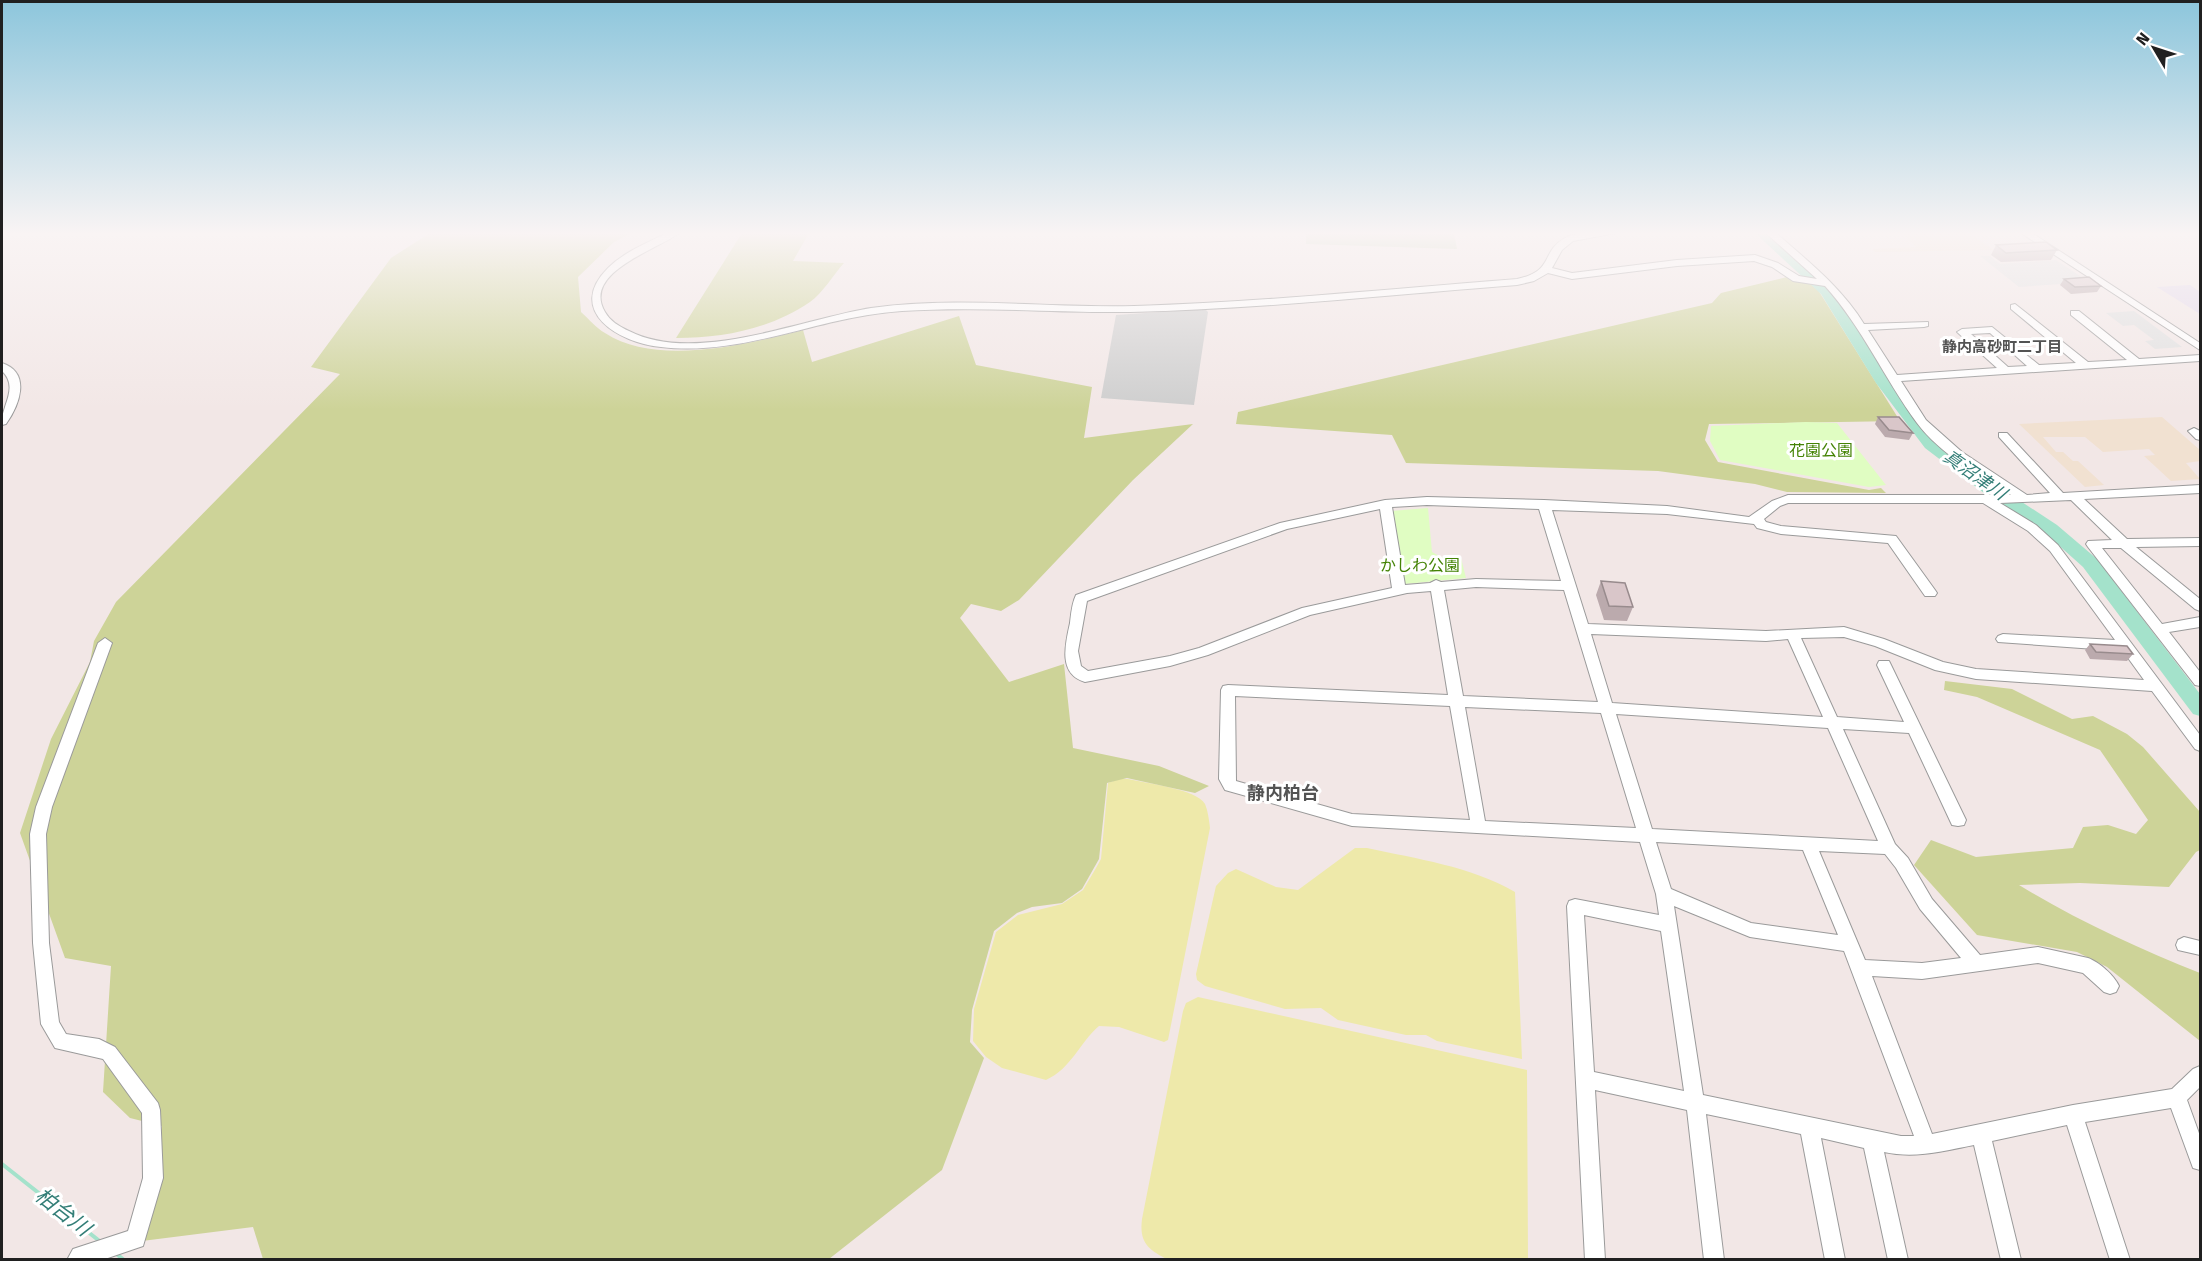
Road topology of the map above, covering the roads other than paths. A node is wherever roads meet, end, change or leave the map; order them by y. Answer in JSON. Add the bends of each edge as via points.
{"nodes":[{"id":1,"x":598,"y":292,"type":"edge"},
{"id":2,"x":1382,"y":292,"type":"edge"},
{"id":3,"x":1833,"y":292,"type":"edge"},
{"id":4,"x":2115,"y":292,"type":"edge"},
{"id":5,"x":2015,"y":307,"type":"dead end"},
{"id":6,"x":2075,"y":313,"type":"dead end"},
{"id":7,"x":1924,"y":324,"type":"dead end"},
{"id":8,"x":1862,"y":327,"type":"junction"},
{"id":9,"x":2200,"y":347,"type":"edge"},
{"id":10,"x":2200,"y":358,"type":"edge"},
{"id":11,"x":2137,"y":362,"type":"junction"},
{"id":12,"x":2085,"y":365,"type":"junction"},
{"id":13,"x":2,"y":366,"type":"edge"},
{"id":14,"x":2036,"y":368,"type":"junction"},
{"id":15,"x":2005,"y":370,"type":"junction"},
{"id":16,"x":1894,"y":378,"type":"junction"},
{"id":17,"x":2,"y":422,"type":"edge"},
{"id":18,"x":2003,"y":435,"type":"dead end"},
{"id":19,"x":2200,"y":489,"type":"edge"},
{"id":20,"x":2059,"y":496,"type":"junction"},
{"id":21,"x":2074,"y":496,"type":"junction"},
{"id":22,"x":2020,"y":498,"type":"junction"},
{"id":23,"x":1990,"y":499,"type":"junction"},
{"id":24,"x":1384,"y":504,"type":"junction"},
{"id":25,"x":1544,"y":504,"type":"junction"},
{"id":26,"x":1758,"y":519,"type":"junction"},
{"id":27,"x":2184,"y":542,"type":"junction"},
{"id":28,"x":2200,"y":542,"type":"edge"},
{"id":29,"x":2123,"y":543,"type":"junction"},
{"id":30,"x":2200,"y":555,"type":"edge"},
{"id":31,"x":1436,"y":584,"type":"junction"},
{"id":32,"x":1569,"y":586,"type":"junction"},
{"id":33,"x":1399,"y":591,"type":"junction"},
{"id":34,"x":1929,"y":593,"type":"dead end"},
{"id":35,"x":2200,"y":606,"type":"edge"},
{"id":36,"x":2200,"y":622,"type":"edge"},
{"id":37,"x":1583,"y":629,"type":"junction"},
{"id":38,"x":2160,"y":629,"type":"junction"},
{"id":39,"x":1793,"y":635,"type":"junction"},
{"id":40,"x":2003,"y":639,"type":"dead end"},
{"id":41,"x":105,"y":643,"type":"dead end"},
{"id":42,"x":2128,"y":646,"type":"junction"},
{"id":43,"x":1884,"y":664,"type":"dead end"},
{"id":44,"x":2200,"y":681,"type":"edge"},
{"id":45,"x":2158,"y":687,"type":"junction"},
{"id":46,"x":1458,"y":703,"type":"junction"},
{"id":47,"x":1608,"y":708,"type":"junction"},
{"id":48,"x":1832,"y":721,"type":"junction"},
{"id":49,"x":1914,"y":728,"type":"junction"},
{"id":50,"x":2200,"y":745,"type":"edge"},
{"id":51,"x":1958,"y":820,"type":"dead end"},
{"id":52,"x":1479,"y":828,"type":"junction"},
{"id":53,"x":1648,"y":837,"type":"junction"},
{"id":54,"x":1809,"y":845,"type":"junction"},
{"id":55,"x":1889,"y":848,"type":"junction"},
{"id":56,"x":1664,"y":894,"type":"junction"},
{"id":57,"x":1670,"y":925,"type":"junction"},
{"id":58,"x":1850,"y":944,"type":"junction"},
{"id":59,"x":1977,"y":964,"type":"junction"},
{"id":60,"x":1860,"y":968,"type":"junction"},
{"id":61,"x":2110,"y":986,"type":"dead end"},
{"id":62,"x":2200,"y":1075,"type":"edge"},
{"id":63,"x":1585,"y":1079,"type":"junction"},
{"id":64,"x":2177,"y":1097,"type":"junction"},
{"id":65,"x":1695,"y":1101,"type":"junction"},
{"id":66,"x":2073,"y":1114,"type":"junction"},
{"id":67,"x":1809,"y":1126,"type":"junction"},
{"id":68,"x":1981,"y":1134,"type":"junction"},
{"id":69,"x":1872,"y":1140,"type":"junction"},
{"id":70,"x":1927,"y":1145,"type":"junction"},
{"id":71,"x":2200,"y":1161,"type":"edge"},
{"id":72,"x":77,"y":1260,"type":"edge"},
{"id":73,"x":1595,"y":1260,"type":"edge"},
{"id":74,"x":1714,"y":1260,"type":"edge"},
{"id":75,"x":1835,"y":1260,"type":"edge"},
{"id":76,"x":1898,"y":1260,"type":"edge"},
{"id":77,"x":2012,"y":1260,"type":"edge"},
{"id":78,"x":2120,"y":1260,"type":"edge"}],
"edges":[{"from":1,"to":2,"type":"street","via":[[596,298],[602,317],[609,325],[646,341],[700,346],[902,308],[1130,309]]},
{"from":3,"to":8,"type":"street"},
{"from":4,"to":9,"type":"street"},
{"from":5,"to":12,"type":"street"},
{"from":6,"to":11,"type":"street"},
{"from":7,"to":8,"type":"street"},
{"from":8,"to":16,"type":"street"},
{"from":10,"to":11,"type":"street"},
{"from":11,"to":12,"type":"street"},
{"from":12,"to":14,"type":"street"},
{"from":13,"to":17,"type":"street","via":[[16,388]]},
{"from":14,"to":15,"type":"street"},
{"from":14,"to":15,"type":"street","via":[[1992,330],[1962,332]]},
{"from":15,"to":16,"type":"street"},
{"from":16,"to":22,"type":"street","via":[[1935,437]]},
{"from":18,"to":20,"type":"street"},
{"from":19,"to":21,"type":"street"},
{"from":20,"to":21,"type":"street"},
{"from":20,"to":22,"type":"street"},
{"from":21,"to":29,"type":"street"},
{"from":22,"to":23,"type":"street"},
{"from":23,"to":26,"type":"street","via":[[1788,499],[1771,504]]},
{"from":23,"to":42,"type":"street","via":[[2054,548]]},
{"from":24,"to":25,"type":"street"},
{"from":24,"to":33,"type":"street"},
{"from":24,"to":33,"type":"street","via":[[1284,526],[1081,598],[1071,651],[1074,668],[1085,677],[1144,668],[1307,611]]},
{"from":25,"to":26,"type":"street"},
{"from":25,"to":32,"type":"street"},
{"from":26,"to":34,"type":"street","via":[[1761,525],[1781,530],[1892,540]]},
{"from":27,"to":28,"type":"street"},
{"from":27,"to":29,"type":"street"},
{"from":27,"to":30,"type":"street"},
{"from":29,"to":35,"type":"street"},
{"from":29,"to":38,"type":"street","via":[[2092,544]]},
{"from":31,"to":32,"type":"street"},
{"from":31,"to":33,"type":"street"},
{"from":31,"to":46,"type":"street"},
{"from":32,"to":37,"type":"street"},
{"from":36,"to":38,"type":"street"},
{"from":37,"to":39,"type":"street"},
{"from":37,"to":47,"type":"street"},
{"from":38,"to":44,"type":"street"},
{"from":39,"to":45,"type":"street","via":[[1844,632],[1940,666],[1976,674]]},
{"from":39,"to":48,"type":"street"},
{"from":40,"to":42,"type":"street"},
{"from":41,"to":72,"type":"street","via":[[44,807],[38,834],[41,943],[50,1024],[62,1042],[109,1053],[151,1110],[153,1178],[136,1239]]},
{"from":42,"to":45,"type":"street"},
{"from":43,"to":49,"type":"street"},
{"from":45,"to":50,"type":"street"},
{"from":46,"to":47,"type":"street"},
{"from":46,"to":52,"type":"street"},
{"from":46,"to":52,"type":"street","via":[[1228,690],[1227,779],[1230,786],[1352,820]]},
{"from":47,"to":48,"type":"street"},
{"from":47,"to":53,"type":"street"},
{"from":48,"to":49,"type":"street"},
{"from":48,"to":55,"type":"street"},
{"from":49,"to":51,"type":"street"},
{"from":52,"to":53,"type":"street"},
{"from":53,"to":54,"type":"street"},
{"from":53,"to":56,"type":"street"},
{"from":54,"to":55,"type":"street"},
{"from":54,"to":58,"type":"street"},
{"from":55,"to":59,"type":"street","via":[[1926,904]]},
{"from":56,"to":57,"type":"street"},
{"from":56,"to":58,"type":"street","via":[[1750,930]]},
{"from":57,"to":63,"type":"street","via":[[1575,906]]},
{"from":57,"to":65,"type":"street"},
{"from":58,"to":60,"type":"street"},
{"from":59,"to":60,"type":"street","via":[[1922,971]]},
{"from":59,"to":61,"type":"street","via":[[2038,956],[2065,960],[2088,966]]},
{"from":60,"to":70,"type":"street"},
{"from":62,"to":64,"type":"street"},
{"from":63,"to":65,"type":"street"},
{"from":63,"to":73,"type":"street"},
{"from":64,"to":66,"type":"street"},
{"from":64,"to":71,"type":"street"},
{"from":65,"to":67,"type":"street"},
{"from":65,"to":74,"type":"street"},
{"from":66,"to":68,"type":"street"},
{"from":66,"to":78,"type":"street"},
{"from":67,"to":69,"type":"street"},
{"from":67,"to":75,"type":"street"},
{"from":68,"to":70,"type":"street"},
{"from":68,"to":77,"type":"street"},
{"from":69,"to":70,"type":"street","via":[[1901,1146]]},
{"from":69,"to":76,"type":"street"}]}
